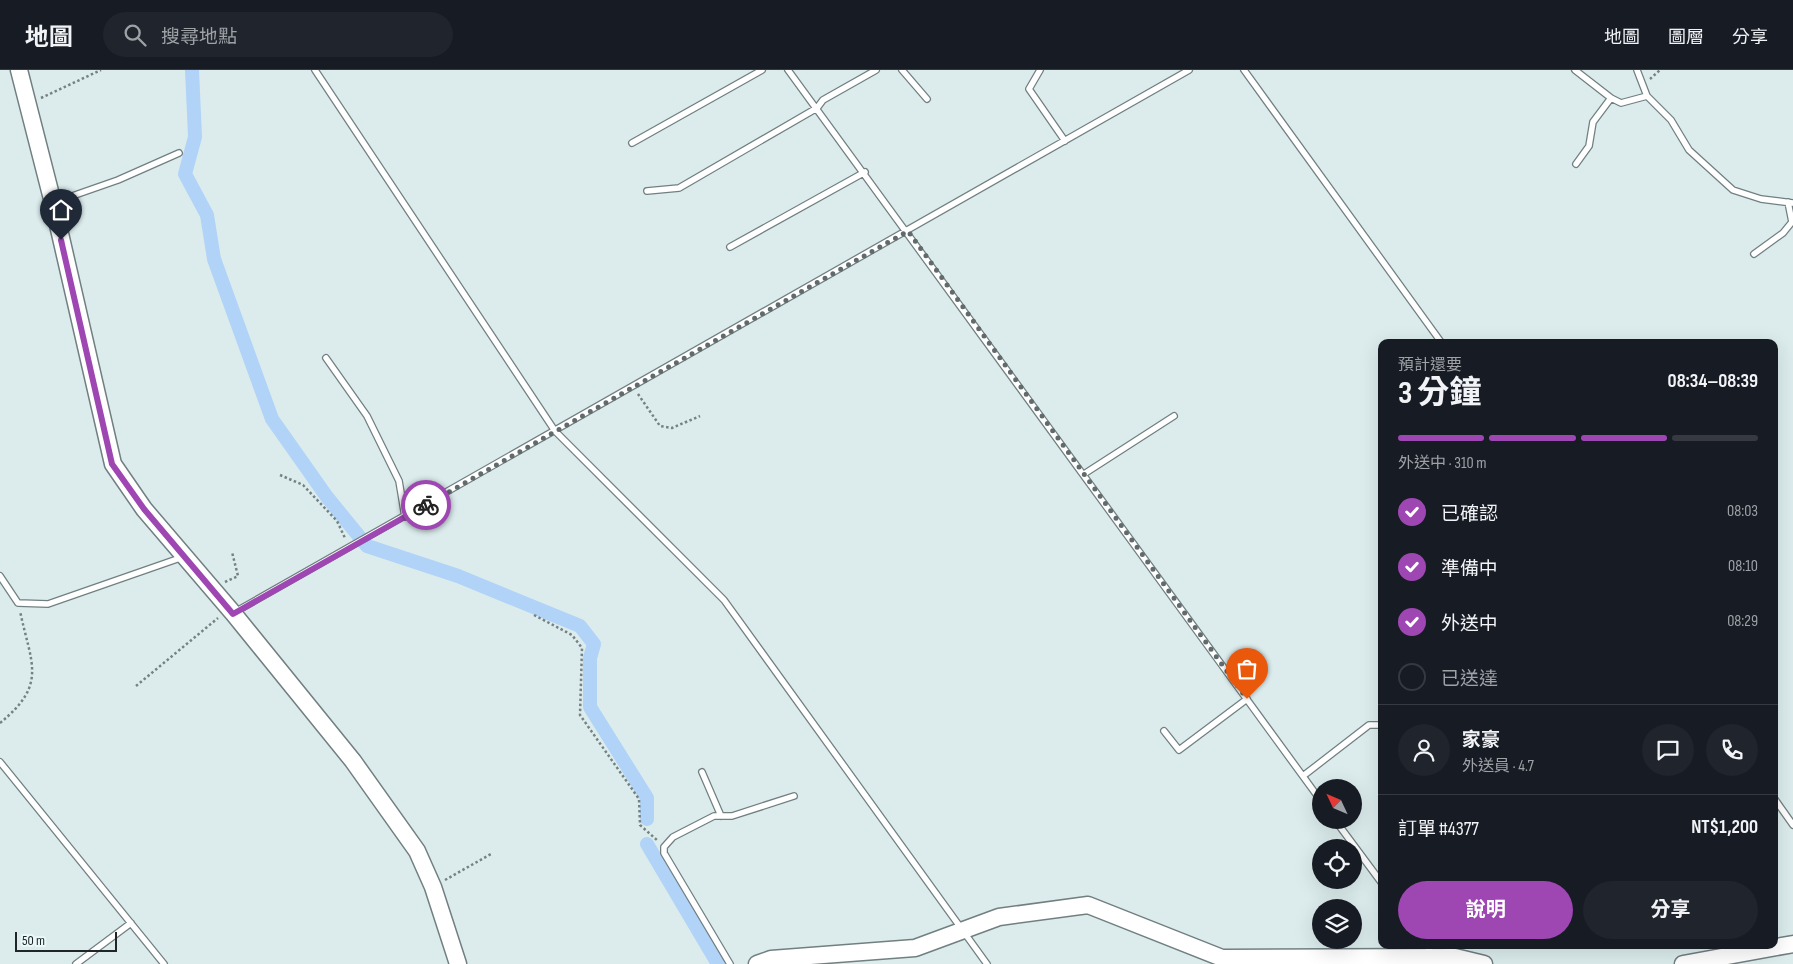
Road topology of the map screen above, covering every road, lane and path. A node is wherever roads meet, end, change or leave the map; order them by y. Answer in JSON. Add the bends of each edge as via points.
{"nodes":[{"id":1,"x":19,"y":70,"type":"edge"},
{"id":2,"x":101,"y":70,"type":"edge"},
{"id":3,"x":315,"y":70,"type":"edge"},
{"id":4,"x":762,"y":70,"type":"edge"},
{"id":5,"x":788,"y":70,"type":"edge"},
{"id":6,"x":876,"y":70,"type":"edge"},
{"id":7,"x":902,"y":70,"type":"edge"},
{"id":8,"x":1040,"y":70,"type":"edge"},
{"id":9,"x":1190,"y":70,"type":"edge"},
{"id":10,"x":1244,"y":70,"type":"edge"},
{"id":11,"x":1575,"y":70,"type":"edge"},
{"id":12,"x":1637,"y":70,"type":"edge"},
{"id":13,"x":1647,"y":96,"type":"junction"},
{"id":14,"x":1611,"y":98,"type":"junction"},
{"id":15,"x":927,"y":99,"type":"dead end"},
{"id":16,"x":28,"y":104,"type":"junction"},
{"id":17,"x":817,"y":108,"type":"junction"},
{"id":18,"x":1065,"y":141,"type":"junction"},
{"id":19,"x":632,"y":143,"type":"dead end"},
{"id":20,"x":179,"y":153,"type":"dead end"},
{"id":21,"x":1576,"y":164,"type":"dead end"},
{"id":22,"x":864,"y":172,"type":"junction"},
{"id":23,"x":647,"y":191,"type":"dead end"},
{"id":24,"x":52,"y":203,"type":"junction"},
{"id":25,"x":1791,"y":203,"type":"edge"},
{"id":26,"x":908,"y":231,"type":"junction"},
{"id":27,"x":730,"y":247,"type":"dead end"},
{"id":28,"x":1754,"y":254,"type":"dead end"},
{"id":29,"x":1439,"y":339,"type":"edge"},
{"id":30,"x":326,"y":358,"type":"dead end"},
{"id":31,"x":633,"y":387,"type":"junction"},
{"id":32,"x":700,"y":416,"type":"dead end"},
{"id":33,"x":1174,"y":416,"type":"dead end"},
{"id":34,"x":555,"y":431,"type":"junction"},
{"id":35,"x":1084,"y":474,"type":"junction"},
{"id":36,"x":280,"y":475,"type":"dead end"},
{"id":37,"x":405,"y":517,"type":"junction"},
{"id":38,"x":350,"y":548,"type":"junction"},
{"id":39,"x":232,"y":552,"type":"dead end"},
{"id":40,"x":185,"y":556,"type":"junction"},
{"id":41,"x":0,"y":576,"type":"edge"},
{"id":42,"x":212,"y":588,"type":"junction"},
{"id":43,"x":18,"y":603,"type":"junction"},
{"id":44,"x":231,"y":611,"type":"junction"},
{"id":45,"x":534,"y":615,"type":"dead end"},
{"id":46,"x":136,"y":686,"type":"dead end"},
{"id":47,"x":1247,"y":699,"type":"junction"},
{"id":48,"x":0,"y":723,"type":"edge"},
{"id":49,"x":1378,"y":725,"type":"edge"},
{"id":50,"x":1164,"y":731,"type":"dead end"},
{"id":51,"x":0,"y":762,"type":"edge"},
{"id":52,"x":702,"y":772,"type":"dead end"},
{"id":53,"x":1302,"y":776,"type":"junction"},
{"id":54,"x":1312,"y":789,"type":"edge"},
{"id":55,"x":794,"y":796,"type":"dead end"},
{"id":56,"x":1778,"y":804,"type":"edge"},
{"id":57,"x":721,"y":816,"type":"junction"},
{"id":58,"x":1793,"y":825,"type":"edge"},
{"id":59,"x":1342,"y":829,"type":"edge"},
{"id":60,"x":664,"y":847,"type":"junction"},
{"id":61,"x":491,"y":854,"type":"dead end"},
{"id":62,"x":1378,"y":874,"type":"edge"},
{"id":63,"x":433,"y":887,"type":"junction"},
{"id":64,"x":131,"y":923,"type":"junction"},
{"id":65,"x":962,"y":931,"type":"junction"},
{"id":66,"x":1793,"y":944,"type":"edge"},
{"id":67,"x":1778,"y":947,"type":"edge"},
{"id":68,"x":1765,"y":949,"type":"edge"},
{"id":69,"x":1434,"y":956,"type":"edge"},
{"id":70,"x":76,"y":964,"type":"edge"},
{"id":71,"x":164,"y":964,"type":"edge"},
{"id":72,"x":458,"y":964,"type":"edge"},
{"id":73,"x":730,"y":964,"type":"edge"},
{"id":74,"x":757,"y":964,"type":"edge"},
{"id":75,"x":987,"y":964,"type":"edge"},
{"id":76,"x":1484,"y":964,"type":"edge"},
{"id":77,"x":1682,"y":964,"type":"edge"}],
"edges":[{"from":1,"to":16,"type":"street"},
{"from":2,"to":16,"type":"path"},
{"from":3,"to":34,"type":"lane"},
{"from":4,"to":19,"type":"lane"},
{"from":5,"to":17,"type":"lane"},
{"from":6,"to":17,"type":"lane","via":[[823,100]]},
{"from":7,"to":15,"type":"lane"},
{"from":8,"to":18,"type":"lane","via":[[1029,89]]},
{"from":9,"to":18,"type":"lane"},
{"from":10,"to":29,"type":"lane"},
{"from":11,"to":14,"type":"lane"},
{"from":12,"to":13,"type":"lane"},
{"from":13,"to":14,"type":"lane","via":[[1621,103]]},
{"from":13,"to":25,"type":"lane","via":[[1671,120],[1689,150],[1733,190],[1761,199]]},
{"from":14,"to":21,"type":"lane","via":[[1593,122],[1589,146]]},
{"from":16,"to":24,"type":"street"},
{"from":17,"to":22,"type":"lane"},
{"from":17,"to":23,"type":"lane","via":[[679,188]]},
{"from":18,"to":26,"type":"lane"},
{"from":20,"to":24,"type":"lane","via":[[118,180]]},
{"from":22,"to":26,"type":"lane"},
{"from":22,"to":27,"type":"lane"},
{"from":24,"to":40,"type":"street","via":[[112,464],[144,509]]},
{"from":25,"to":28,"type":"lane","via":[[1792,222],[1784,233]]},
{"from":26,"to":31,"type":"lane"},
{"from":26,"to":35,"type":"lane"},
{"from":30,"to":37,"type":"lane","via":[[367,416],[399,482]]},
{"from":31,"to":32,"type":"path","via":[[660,426],[672,428]]},
{"from":31,"to":34,"type":"lane"},
{"from":33,"to":35,"type":"lane"},
{"from":34,"to":37,"type":"lane"},
{"from":34,"to":65,"type":"lane","via":[[724,600]]},
{"from":35,"to":47,"type":"lane"},
{"from":36,"to":38,"type":"path","via":[[303,485],[337,521]]},
{"from":37,"to":38,"type":"lane"},
{"from":38,"to":44,"type":"lane"},
{"from":39,"to":42,"type":"path","via":[[238,576]]},
{"from":40,"to":42,"type":"street"},
{"from":40,"to":43,"type":"lane","via":[[48,604]]},
{"from":41,"to":43,"type":"lane"},
{"from":42,"to":44,"type":"street"},
{"from":43,"to":48,"type":"path","via":[[34,674],[19,708]]},
{"from":44,"to":46,"type":"path"},
{"from":44,"to":63,"type":"street","via":[[353,761],[417,851]]},
{"from":45,"to":60,"type":"path","via":[[572,634],[582,648],[580,715],[639,799],[640,825]]},
{"from":47,"to":50,"type":"lane","via":[[1179,750]]},
{"from":47,"to":53,"type":"lane"},
{"from":49,"to":53,"type":"lane","via":[[1369,725]]},
{"from":51,"to":64,"type":"lane"},
{"from":52,"to":57,"type":"lane"},
{"from":53,"to":54,"type":"lane"},
{"from":55,"to":57,"type":"lane","via":[[732,816]]},
{"from":56,"to":58,"type":"lane"},
{"from":57,"to":60,"type":"lane","via":[[714,816],[673,837]]},
{"from":59,"to":62,"type":"lane"},
{"from":60,"to":73,"type":"lane","via":[[664,853]]},
{"from":61,"to":63,"type":"path"},
{"from":63,"to":72,"type":"street"},
{"from":64,"to":70,"type":"lane"},
{"from":64,"to":71,"type":"lane"},
{"from":65,"to":69,"type":"street","via":[[999,917],[1088,905],[1222,958]]},
{"from":65,"to":74,"type":"street","via":[[915,948],[771,959]]},
{"from":65,"to":75,"type":"lane"},
{"from":66,"to":67,"type":"street"},
{"from":68,"to":77,"type":"street"},
{"from":69,"to":76,"type":"street"}]}
